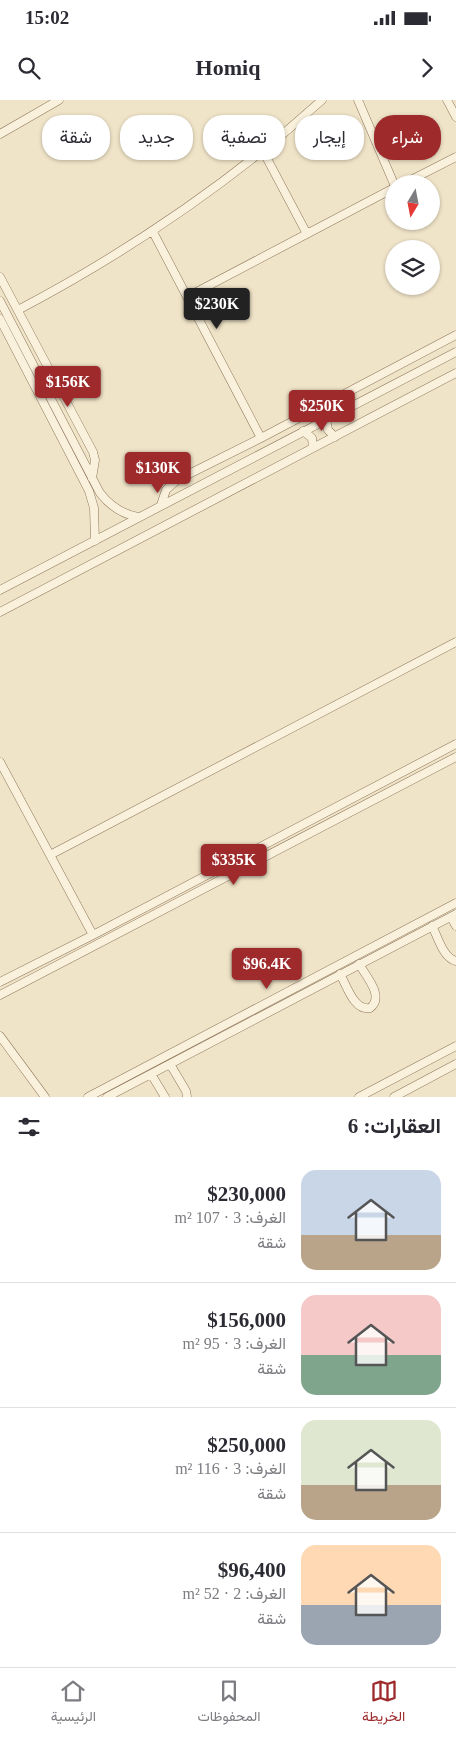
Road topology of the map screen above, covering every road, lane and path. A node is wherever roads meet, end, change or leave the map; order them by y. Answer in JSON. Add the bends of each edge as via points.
{"nodes":[{"id":1,"x":59,"y":100,"type":"edge"},
{"id":2,"x":322,"y":100,"type":"edge"},
{"id":3,"x":358,"y":100,"type":"edge"},
{"id":4,"x":447,"y":100,"type":"edge"},
{"id":5,"x":456,"y":117,"type":"edge"},
{"id":6,"x":285,"y":132,"type":"edge"},
{"id":7,"x":0,"y":134,"type":"edge"},
{"id":8,"x":456,"y":157,"type":"edge"},
{"id":9,"x":251,"y":160,"type":"edge"},
{"id":10,"x":268,"y":160,"type":"edge"},
{"id":11,"x":390,"y":175,"type":"edge"},
{"id":12,"x":421,"y":175,"type":"edge"},
{"id":13,"x":385,"y":193,"type":"edge"},
{"id":14,"x":153,"y":232,"type":"junction"},
{"id":15,"x":307,"y":234,"type":"junction"},
{"id":16,"x":0,"y":277,"type":"edge"},
{"id":17,"x":187,"y":297,"type":"junction"},
{"id":18,"x":0,"y":302,"type":"edge"},
{"id":19,"x":18,"y":310,"type":"junction"},
{"id":20,"x":0,"y":319,"type":"edge"},
{"id":21,"x":456,"y":335,"type":"edge"},
{"id":22,"x":456,"y":352,"type":"edge"},
{"id":23,"x":456,"y":373,"type":"edge"},
{"id":24,"x":326,"y":419,"type":"junction"},
{"id":25,"x":304,"y":431,"type":"junction"},
{"id":26,"x":335,"y":437,"type":"junction"},
{"id":27,"x":261,"y":438,"type":"junction"},
{"id":28,"x":314,"y":448,"type":"junction"},
{"id":29,"x":92,"y":478,"type":"junction"},
{"id":30,"x":161,"y":505,"type":"junction"},
{"id":31,"x":138,"y":517,"type":"junction"},
{"id":32,"x":95,"y":541,"type":"junction"},
{"id":33,"x":0,"y":590,"type":"edge"},
{"id":34,"x":0,"y":612,"type":"edge"},
{"id":35,"x":456,"y":642,"type":"edge"},
{"id":36,"x":456,"y":744,"type":"edge"},
{"id":37,"x":456,"y":757,"type":"edge"},
{"id":38,"x":1,"y":768,"type":"edge"},
{"id":39,"x":50,"y":855,"type":"junction"},
{"id":40,"x":456,"y":904,"type":"edge"},
{"id":41,"x":454,"y":915,"type":"edge"},
{"id":42,"x":432,"y":926,"type":"junction"},
{"id":43,"x":456,"y":926,"type":"edge"},
{"id":44,"x":93,"y":935,"type":"junction"},
{"id":45,"x":456,"y":960,"type":"edge"},
{"id":46,"x":359,"y":964,"type":"junction"},
{"id":47,"x":340,"y":974,"type":"junction"},
{"id":48,"x":0,"y":982,"type":"edge"},
{"id":49,"x":312,"y":984,"type":"junction"},
{"id":50,"x":0,"y":995,"type":"edge"},
{"id":51,"x":0,"y":1036,"type":"edge"},
{"id":52,"x":456,"y":1046,"type":"edge"},
{"id":53,"x":170,"y":1064,"type":"junction"},
{"id":54,"x":456,"y":1064,"type":"edge"},
{"id":55,"x":151,"y":1074,"type":"junction"},
{"id":56,"x":45,"y":1097,"type":"edge"},
{"id":57,"x":88,"y":1097,"type":"edge"},
{"id":58,"x":107,"y":1097,"type":"edge"},
{"id":59,"x":165,"y":1097,"type":"edge"},
{"id":60,"x":187,"y":1097,"type":"edge"},
{"id":61,"x":359,"y":1097,"type":"edge"},
{"id":62,"x":394,"y":1097,"type":"edge"}],
"edges":[{"from":1,"to":7,"type":"street"},
{"from":2,"to":6,"type":"street"},
{"from":3,"to":11,"type":"street"},
{"from":4,"to":5,"type":"street"},
{"from":8,"to":12,"type":"street"},
{"from":9,"to":14,"type":"street"},
{"from":10,"to":15,"type":"street"},
{"from":13,"to":15,"type":"street"},
{"from":14,"to":17,"type":"street"},
{"from":14,"to":19,"type":"street"},
{"from":15,"to":17,"type":"street"},
{"from":16,"to":19,"type":"street"},
{"from":17,"to":27,"type":"street"},
{"from":18,"to":29,"type":"street"},
{"from":19,"to":29,"type":"street","via":[[93,452]]},
{"from":20,"to":32,"type":"street","via":[[89,491],[94,508]]},
{"from":21,"to":27,"type":"street"},
{"from":22,"to":24,"type":"street"},
{"from":23,"to":26,"type":"street"},
{"from":24,"to":25,"type":"street"},
{"from":24,"to":26,"type":"street","via":[[328,430]]},
{"from":25,"to":28,"type":"street","via":[[312,438]]},
{"from":25,"to":30,"type":"street"},
{"from":26,"to":28,"type":"street"},
{"from":27,"to":30,"type":"street","via":[[177,480],[166,490]]},
{"from":28,"to":34,"type":"street"},
{"from":29,"to":31,"type":"street","via":[[100,494],[110,504],[121,512]]},
{"from":30,"to":31,"type":"street"},
{"from":31,"to":32,"type":"street"},
{"from":32,"to":33,"type":"street"},
{"from":35,"to":39,"type":"street"},
{"from":36,"to":44,"type":"street"},
{"from":37,"to":50,"type":"street"},
{"from":38,"to":39,"type":"street"},
{"from":39,"to":44,"type":"street"},
{"from":40,"to":49,"type":"street"},
{"from":41,"to":42,"type":"street"},
{"from":41,"to":43,"type":"street"},
{"from":42,"to":45,"type":"street","via":[[447,956]]},
{"from":42,"to":46,"type":"street"},
{"from":44,"to":48,"type":"street"},
{"from":46,"to":47,"type":"street"},
{"from":46,"to":47,"type":"street","via":[[376,995],[370,1008],[356,1004]]},
{"from":47,"to":49,"type":"street"},
{"from":49,"to":53,"type":"street"},
{"from":49,"to":57,"type":"street"},
{"from":51,"to":56,"type":"street"},
{"from":52,"to":61,"type":"street"},
{"from":53,"to":55,"type":"street"},
{"from":53,"to":60,"type":"street"},
{"from":54,"to":62,"type":"street"},
{"from":55,"to":58,"type":"street"},
{"from":55,"to":59,"type":"street"}]}
